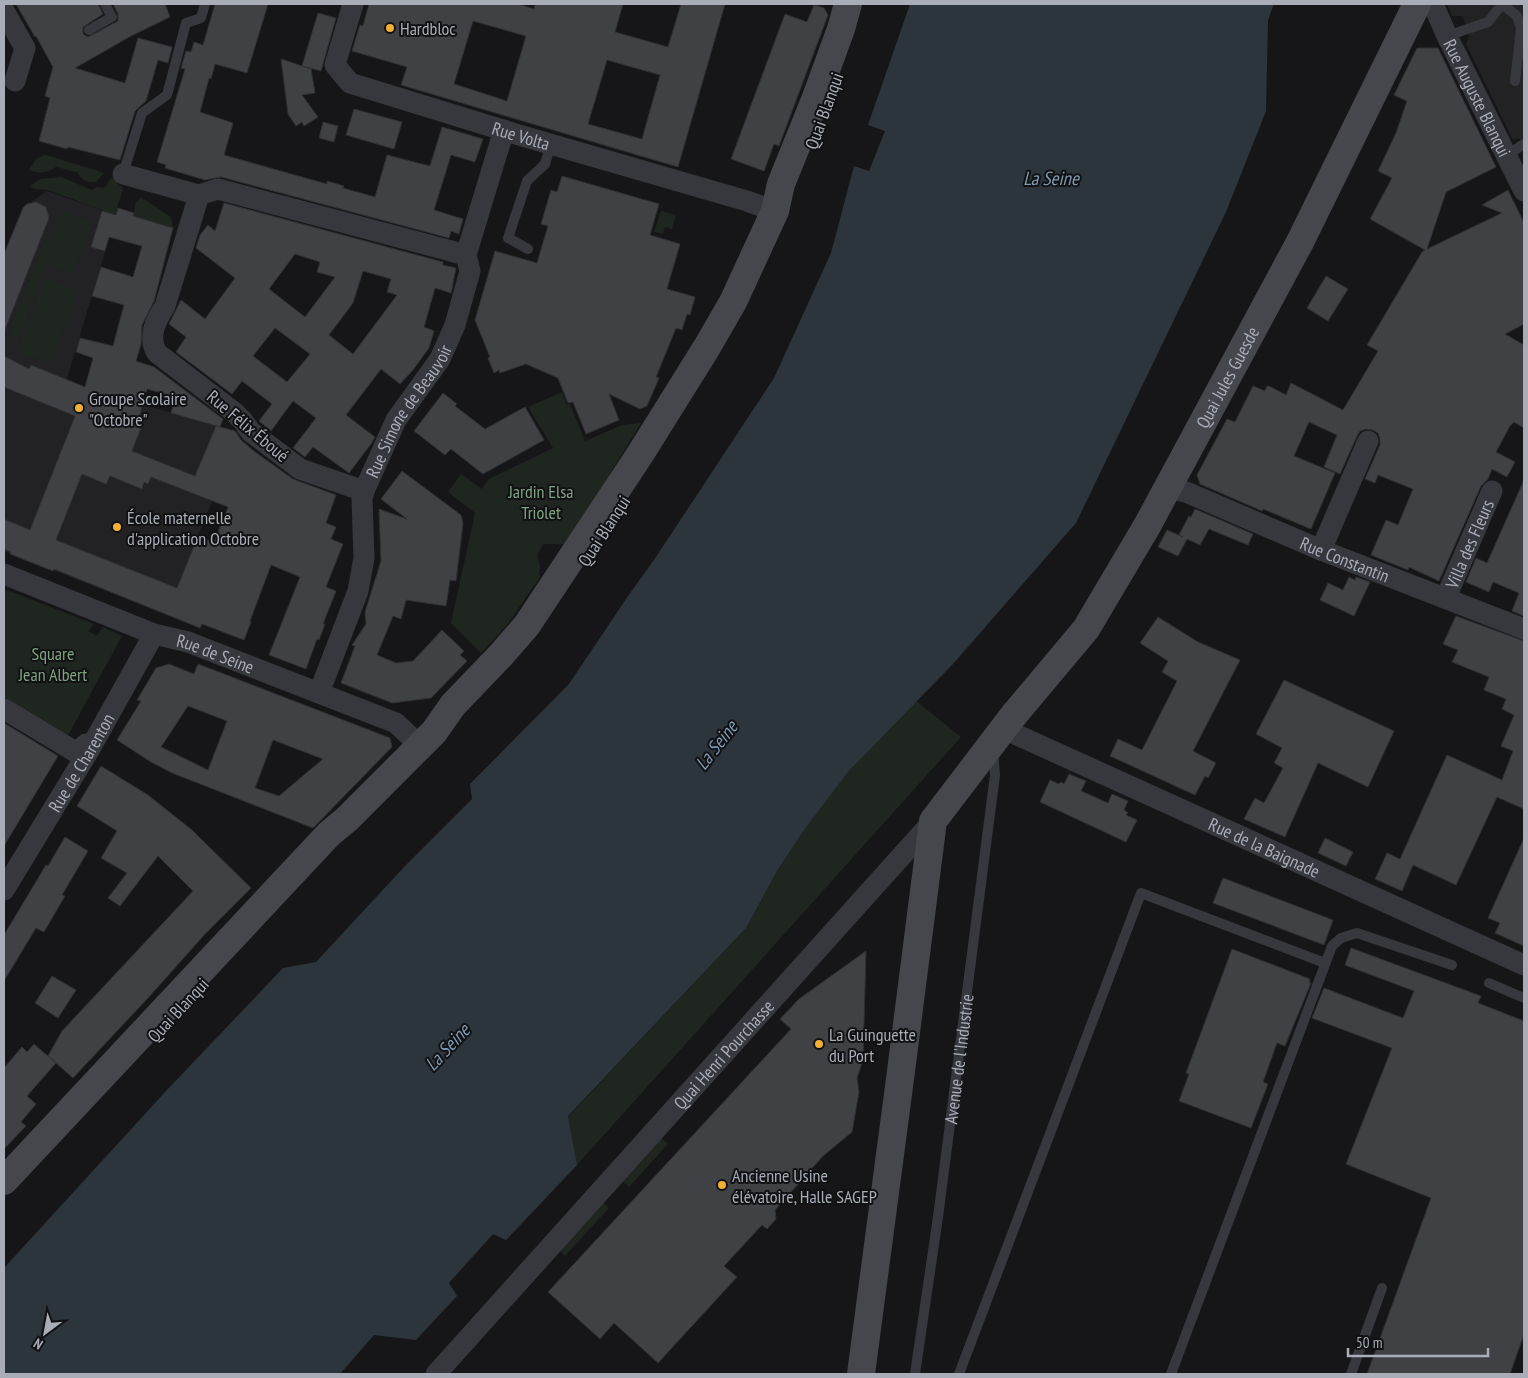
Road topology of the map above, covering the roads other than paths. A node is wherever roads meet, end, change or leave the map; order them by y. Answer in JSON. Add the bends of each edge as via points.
{"nodes":[{"id":1,"x":105,"y":4,"type":"edge"},
{"id":2,"x":205,"y":4,"type":"edge"},
{"id":3,"x":353,"y":4,"type":"edge"},
{"id":4,"x":848,"y":4,"type":"edge"},
{"id":5,"x":861,"y":4,"type":"edge"},
{"id":6,"x":1417,"y":4,"type":"edge"},
{"id":7,"x":1433,"y":4,"type":"edge"},
{"id":8,"x":1502,"y":4,"type":"edge"},
{"id":9,"x":4,"y":10,"type":"edge"},
{"id":10,"x":1521,"y":17,"type":"edge"},
{"id":11,"x":89,"y":30,"type":"dead end"},
{"id":12,"x":1447,"y":36,"type":"junction"},
{"id":13,"x":15,"y":81,"type":"dead end"},
{"id":14,"x":1515,"y":81,"type":"dead end"},
{"id":15,"x":504,"y":130,"type":"junction"},
{"id":16,"x":551,"y":144,"type":"junction"},
{"id":17,"x":1524,"y":144,"type":"edge"},
{"id":18,"x":1506,"y":156,"type":"junction"},
{"id":19,"x":123,"y":174,"type":"joint"},
{"id":20,"x":1524,"y":191,"type":"edge"},
{"id":21,"x":199,"y":195,"type":"junction"},
{"id":22,"x":775,"y":212,"type":"junction"},
{"id":23,"x":528,"y":248,"type":"dead end"},
{"id":24,"x":466,"y":255,"type":"junction"},
{"id":25,"x":1368,"y":441,"type":"dead end"},
{"id":26,"x":1168,"y":488,"type":"junction"},
{"id":27,"x":364,"y":491,"type":"junction"},
{"id":28,"x":1492,"y":491,"type":"dead end"},
{"id":29,"x":1321,"y":550,"type":"junction"},
{"id":30,"x":4,"y":574,"type":"edge"},
{"id":31,"x":1446,"y":597,"type":"junction"},
{"id":32,"x":1524,"y":629,"type":"edge"},
{"id":33,"x":154,"y":634,"type":"junction"},
{"id":34,"x":319,"y":693,"type":"junction"},
{"id":35,"x":4,"y":709,"type":"edge"},
{"id":36,"x":999,"y":736,"type":"junction"},
{"id":37,"x":427,"y":739,"type":"junction"},
{"id":38,"x":86,"y":744,"type":"dead end"},
{"id":39,"x":347,"y":819,"type":"junction"},
{"id":40,"x":933,"y":821,"type":"junction"},
{"id":41,"x":4,"y":890,"type":"edge"},
{"id":42,"x":1325,"y":963,"type":"junction"},
{"id":43,"x":1452,"y":964,"type":"dead end"},
{"id":44,"x":1524,"y":965,"type":"edge"},
{"id":45,"x":1489,"y":983,"type":"dead end"},
{"id":46,"x":1524,"y":998,"type":"edge"},
{"id":47,"x":4,"y":1181,"type":"edge"},
{"id":48,"x":4,"y":1198,"type":"edge"},
{"id":49,"x":1382,"y":1288,"type":"dead end"},
{"id":50,"x":436,"y":1374,"type":"edge"},
{"id":51,"x":861,"y":1374,"type":"edge"},
{"id":52,"x":915,"y":1374,"type":"edge"},
{"id":53,"x":959,"y":1374,"type":"edge"},
{"id":54,"x":1171,"y":1374,"type":"edge"},
{"id":55,"x":1350,"y":1374,"type":"edge"}],
"edges":[{"from":1,"to":11,"type":"lane","via":[[112,17]]},
{"from":2,"to":19,"type":"lane","via":[[201,18],[186,23],[166,95],[142,112]]},
{"from":3,"to":15,"type":"street","name":"Rue Volta","via":[[336,65],[350,83]]},
{"from":4,"to":22,"type":"main road","name":"Quai Blanqui","via":[[815,100],[781,184]]},
{"from":5,"to":22,"type":"main road","name":"Quai Blanqui","via":[[795,190]]},
{"from":6,"to":26,"type":"main road","name":"Quai Jules Guesde","via":[[1300,242]]},
{"from":7,"to":12,"type":"street","name":"Rue Auguste Blanqui"},
{"from":8,"to":10,"type":"lane"},
{"from":8,"to":12,"type":"lane","via":[[1488,22]]},
{"from":9,"to":13,"type":"street","via":[[25,48]]},
{"from":10,"to":14,"type":"lane"},
{"from":12,"to":18,"type":"street","name":"Rue Auguste Blanqui"},
{"from":15,"to":16,"type":"street","name":"Rue Volta"},
{"from":15,"to":24,"type":"street","name":"Rue Simone de Beauvoir"},
{"from":16,"to":22,"type":"street","name":"Rue Volta","via":[[748,201]]},
{"from":16,"to":23,"type":"lane","via":[[545,164],[527,181],[508,238]]},
{"from":17,"to":18,"type":"lane"},
{"from":18,"to":20,"type":"street","name":"Rue Auguste Blanqui"},
{"from":19,"to":21,"type":"street"},
{"from":21,"to":24,"type":"street","via":[[218,189]]},
{"from":21,"to":27,"type":"street","name":"Rue Félix Éboué","via":[[165,306],[156,320],[152,347],[300,469]]},
{"from":22,"to":37,"type":"main road","name":"Quai Blanqui","via":[[733,302],[733,323],[724,344],[538,631],[460,717]]},
{"from":24,"to":27,"type":"street","name":"Rue Simone de Beauvoir","via":[[470,270],[455,326],[440,359],[396,420]]},
{"from":25,"to":29,"type":"street"},
{"from":26,"to":29,"type":"street","name":"Rue Constantin","via":[[1186,492]]},
{"from":26,"to":36,"type":"main road","name":"Quai Jules Guesde","via":[[1086,628]]},
{"from":27,"to":34,"type":"street","name":"Rue Simone de Beauvoir","via":[[364,558],[358,591]]},
{"from":28,"to":31,"type":"street","name":"Villa des Fleurs"},
{"from":29,"to":31,"type":"street","name":"Rue Constantin"},
{"from":30,"to":33,"type":"street","name":"Rue de Seine"},
{"from":31,"to":32,"type":"street","name":"Rue Constantin"},
{"from":33,"to":34,"type":"street","name":"Rue de Seine","via":[[188,642]]},
{"from":33,"to":41,"type":"street","name":"Rue de Charenton","via":[[91,747]]},
{"from":34,"to":37,"type":"street","name":"Rue de Seine","via":[[396,723]]},
{"from":35,"to":38,"type":"street","via":[[74,751],[79,751]]},
{"from":36,"to":40,"type":"main road","name":"Quai Henri Pourchasse"},
{"from":36,"to":44,"type":"street","name":"Rue de la Baignade"},
{"from":36,"to":52,"type":"lane","name":"Avenue de l'Industrie"},
{"from":37,"to":39,"type":"main road","name":"Quai Blanqui"},
{"from":39,"to":47,"type":"main road","name":"Quai Blanqui","via":[[329,834]]},
{"from":39,"to":48,"type":"main road","name":"Quai Blanqui","via":[[342,834],[311,870]]},
{"from":40,"to":50,"type":"street","name":"Quai Henri Pourchasse"},
{"from":40,"to":51,"type":"main road"},
{"from":42,"to":43,"type":"lane","via":[[1332,946],[1341,938],[1357,933]]},
{"from":42,"to":53,"type":"lane","via":[[1141,893]]},
{"from":42,"to":54,"type":"lane"},
{"from":45,"to":46,"type":"lane"},
{"from":49,"to":55,"type":"lane"}]}
